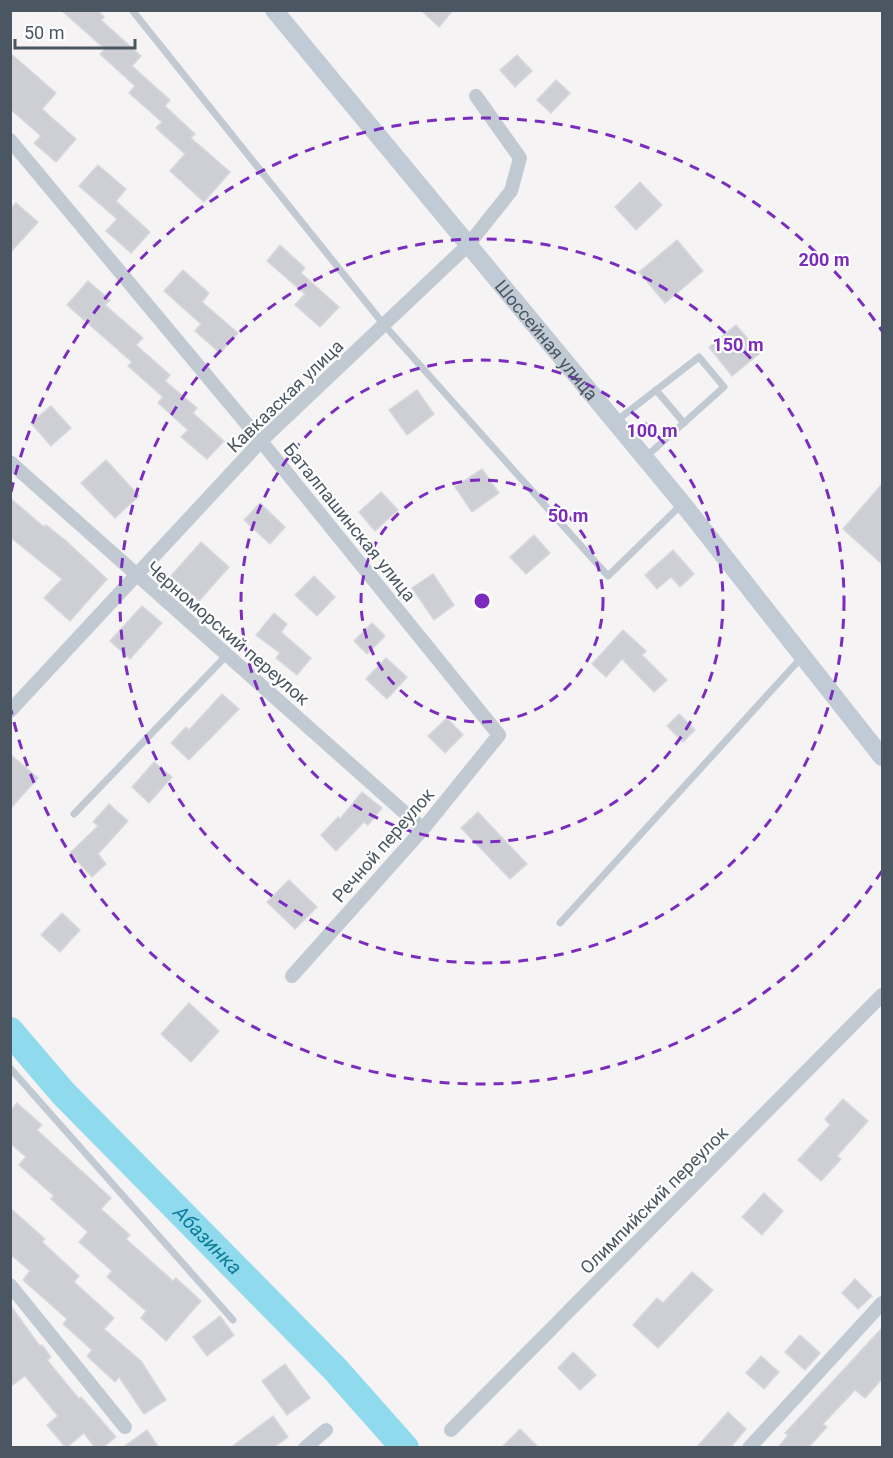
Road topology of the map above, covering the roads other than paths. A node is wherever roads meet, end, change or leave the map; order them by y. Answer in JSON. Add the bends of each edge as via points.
{"nodes":[{"id":1,"x":132,"y":10,"type":"edge"},
{"id":2,"x":273,"y":10,"type":"edge"},
{"id":3,"x":286,"y":10,"type":"edge"},
{"id":4,"x":476,"y":96,"type":"dead end"},
{"id":5,"x":10,"y":140,"type":"edge"},
{"id":6,"x":471,"y":242,"type":"junction"},
{"id":7,"x":385,"y":326,"type":"junction"},
{"id":8,"x":656,"y":390,"type":"junction"},
{"id":9,"x":620,"y":418,"type":"junction"},
{"id":10,"x":684,"y":423,"type":"junction"},
{"id":11,"x":261,"y":441,"type":"junction"},
{"id":12,"x":649,"y":454,"type":"junction"},
{"id":13,"x":10,"y":462,"type":"edge"},
{"id":14,"x":683,"y":504,"type":"junction"},
{"id":15,"x":136,"y":576,"type":"junction"},
{"id":16,"x":226,"y":656,"type":"junction"},
{"id":17,"x":803,"y":657,"type":"junction"},
{"id":18,"x":12,"y":708,"type":"edge"},
{"id":19,"x":499,"y":735,"type":"joint"},
{"id":20,"x":882,"y":741,"type":"edge"},
{"id":21,"x":882,"y":757,"type":"edge"},
{"id":22,"x":74,"y":814,"type":"dead end"},
{"id":23,"x":423,"y":829,"type":"junction"},
{"id":24,"x":560,"y":922,"type":"dead end"},
{"id":25,"x":292,"y":976,"type":"dead end"},
{"id":26,"x":882,"y":995,"type":"edge"},
{"id":27,"x":10,"y":1068,"type":"edge"},
{"id":28,"x":10,"y":1285,"type":"edge"},
{"id":29,"x":882,"y":1303,"type":"edge"},
{"id":30,"x":233,"y":1320,"type":"dead end"},
{"id":31,"x":125,"y":1427,"type":"dead end"},
{"id":32,"x":326,"y":1430,"type":"dead end"},
{"id":33,"x":451,"y":1430,"type":"dead end"},
{"id":34,"x":305,"y":1448,"type":"edge"},
{"id":35,"x":749,"y":1448,"type":"edge"}],
"edges":[{"from":1,"to":7,"type":"lane"},
{"from":2,"to":6,"type":"main road","name":"Шоссейная улица"},
{"from":3,"to":6,"type":"main road","name":"Шоссейная улица"},
{"from":4,"to":6,"type":"street","name":"Кавказская улица","via":[[520,158],[511,191]]},
{"from":5,"to":11,"type":"street","name":"Баталпашинская улица"},
{"from":6,"to":7,"type":"street","name":"Кавказская улица"},
{"from":6,"to":9,"type":"main road","name":"Шоссейная улица"},
{"from":6,"to":14,"type":"main road","name":"Шоссейная улица"},
{"from":7,"to":11,"type":"street","name":"Кавказская улица"},
{"from":7,"to":14,"type":"lane","via":[[608,576]]},
{"from":8,"to":9,"type":"lane"},
{"from":8,"to":10,"type":"lane"},
{"from":8,"to":10,"type":"lane","via":[[699,357],[724,387]]},
{"from":9,"to":12,"type":"main road","name":"Шоссейная улица"},
{"from":10,"to":12,"type":"lane"},
{"from":11,"to":15,"type":"street","name":"Кавказская улица"},
{"from":11,"to":19,"type":"street","name":"Баталпашинская улица"},
{"from":12,"to":20,"type":"main road","name":"Шоссейная улица"},
{"from":13,"to":15,"type":"street","name":"Черноморский переулок"},
{"from":14,"to":17,"type":"main road","name":"Шоссейная улица"},
{"from":15,"to":16,"type":"street","name":"Черноморский переулок"},
{"from":15,"to":18,"type":"street","name":"Кавказская улица"},
{"from":16,"to":22,"type":"lane"},
{"from":16,"to":23,"type":"street","name":"Черноморский переулок"},
{"from":17,"to":21,"type":"main road","name":"Шоссейная улица"},
{"from":17,"to":24,"type":"lane"},
{"from":19,"to":23,"type":"street","name":"Речной переулок"},
{"from":23,"to":25,"type":"street","name":"Речной переулок"},
{"from":26,"to":33,"type":"street","name":"Олимпийский переулок"},
{"from":27,"to":30,"type":"lane"},
{"from":28,"to":31,"type":"street"},
{"from":29,"to":35,"type":"street"},
{"from":32,"to":34,"type":"street"}]}
